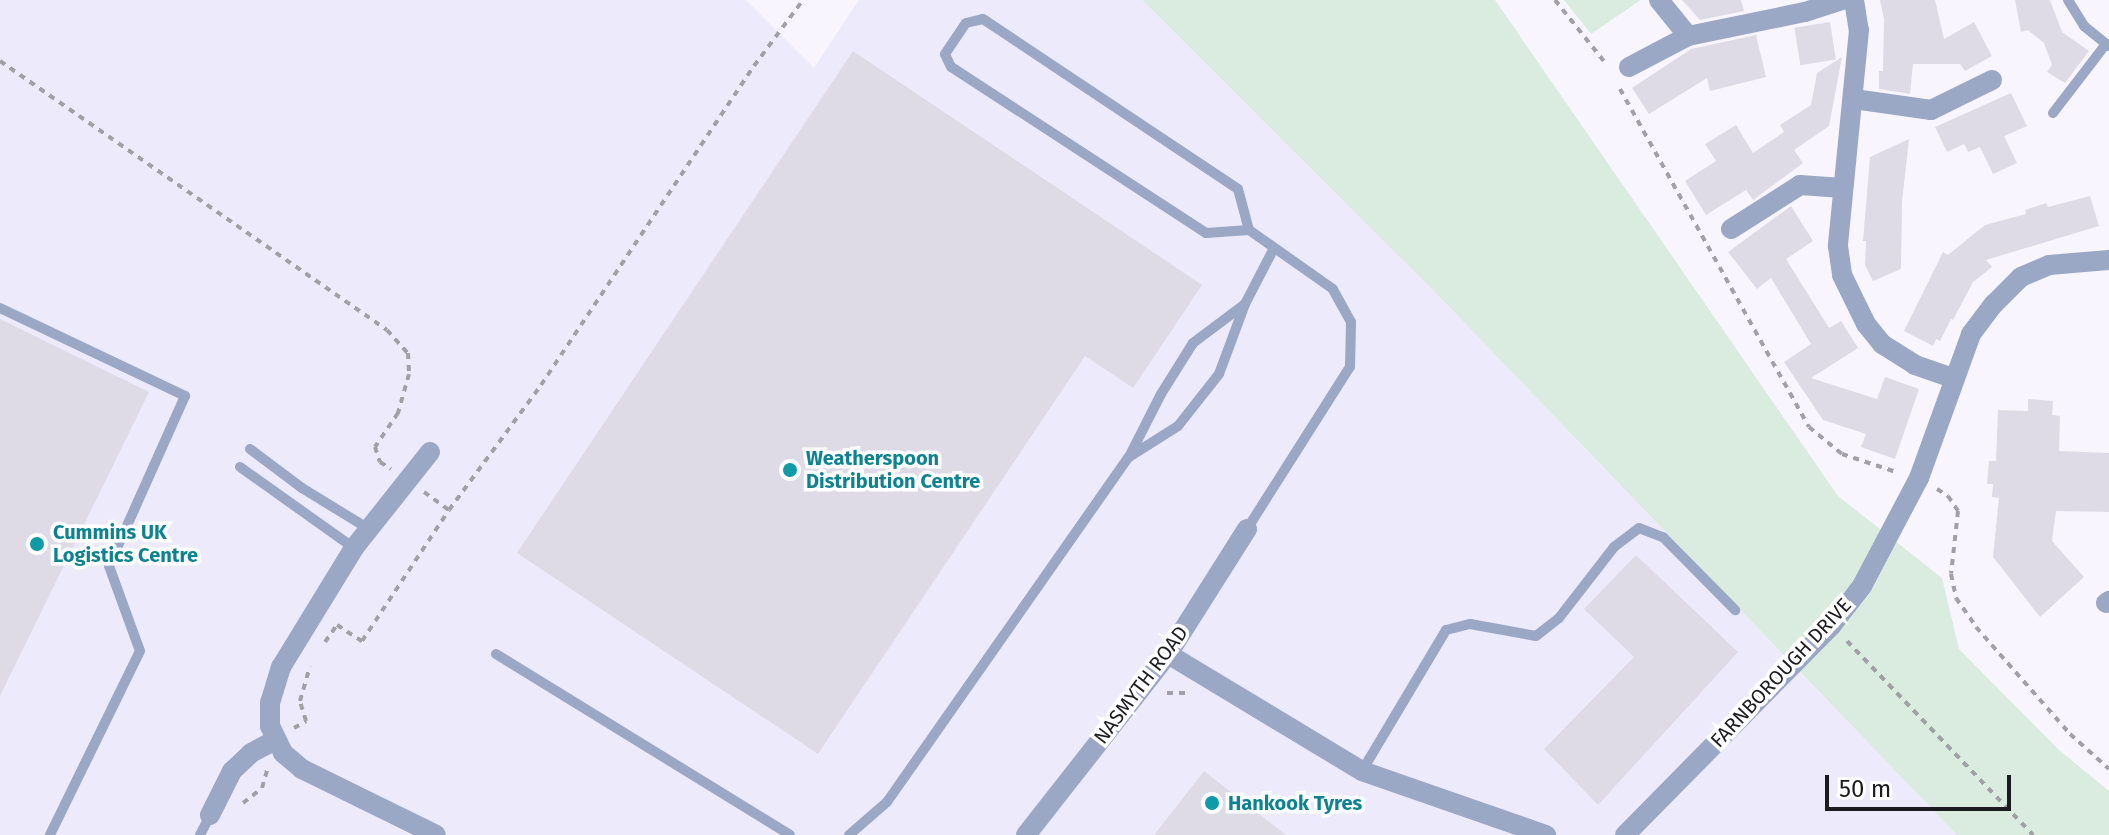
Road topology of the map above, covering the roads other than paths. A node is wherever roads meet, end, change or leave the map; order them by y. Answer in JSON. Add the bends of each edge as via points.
{"nodes":[{"id":1,"x":1659,"y":0,"type":"edge"},
{"id":2,"x":1842,"y":0,"type":"edge"},
{"id":3,"x":1854,"y":0,"type":"edge"},
{"id":4,"x":2068,"y":0,"type":"edge"},
{"id":5,"x":1688,"y":36,"type":"junction"},
{"id":6,"x":2107,"y":45,"type":"edge"},
{"id":7,"x":1618,"y":73,"type":"road end"},
{"id":8,"x":1992,"y":80,"type":"dead end"},
{"id":9,"x":1854,"y":99,"type":"junction"},
{"id":10,"x":2053,"y":113,"type":"dead end"},
{"id":11,"x":1843,"y":188,"type":"junction"},
{"id":12,"x":1731,"y":229,"type":"dead end"},
{"id":13,"x":1249,"y":230,"type":"junction"},
{"id":14,"x":1274,"y":248,"type":"junction"},
{"id":15,"x":2109,"y":260,"type":"edge"},
{"id":16,"x":1245,"y":304,"type":"junction"},
{"id":17,"x":0,"y":308,"type":"edge"},
{"id":18,"x":1953,"y":378,"type":"junction"},
{"id":19,"x":250,"y":449,"type":"dead end"},
{"id":20,"x":430,"y":452,"type":"dead end"},
{"id":21,"x":1129,"y":457,"type":"junction"},
{"id":22,"x":240,"y":467,"type":"dead end"},
{"id":23,"x":369,"y":529,"type":"junction"},
{"id":24,"x":1247,"y":529,"type":"joint"},
{"id":25,"x":354,"y":548,"type":"junction"},
{"id":26,"x":1735,"y":610,"type":"dead end"},
{"id":27,"x":496,"y":654,"type":"dead end"},
{"id":28,"x":1168,"y":654,"type":"junction"},
{"id":29,"x":275,"y":740,"type":"junction"},
{"id":30,"x":1362,"y":771,"type":"junction"},
{"id":31,"x":210,"y":815,"type":"joint"},
{"id":32,"x":50,"y":835,"type":"edge"},
{"id":33,"x":200,"y":835,"type":"edge"},
{"id":34,"x":436,"y":835,"type":"edge"},
{"id":35,"x":790,"y":835,"type":"edge"},
{"id":36,"x":849,"y":835,"type":"edge"},
{"id":37,"x":1026,"y":835,"type":"edge"},
{"id":38,"x":1546,"y":835,"type":"edge"},
{"id":39,"x":1625,"y":835,"type":"edge"}],
"edges":[{"from":1,"to":5,"type":"street"},
{"from":2,"to":5,"type":"street"},
{"from":3,"to":9,"type":"street","via":[[1859,30]]},
{"from":4,"to":6,"type":"lane","via":[[2084,26]]},
{"from":5,"to":7,"type":"street"},
{"from":6,"to":10,"type":"lane"},
{"from":8,"to":9,"type":"street","via":[[1931,110]]},
{"from":9,"to":11,"type":"street"},
{"from":11,"to":12,"type":"street","via":[[1800,185]]},
{"from":11,"to":18,"type":"street","via":[[1838,246],[1842,275],[1866,324],[1882,344],[1915,365]]},
{"from":13,"to":13,"type":"lane","via":[[1206,233],[951,67],[945,54],[966,23],[983,19],[1238,189]]},
{"from":13,"to":14,"type":"lane"},
{"from":14,"to":16,"type":"lane"},
{"from":14,"to":24,"type":"lane","via":[[1333,289],[1351,322],[1350,367]]},
{"from":15,"to":18,"type":"street","name":"FARNBOROUGH DRIVE","via":[[2049,265],[2021,277],[1971,334]]},
{"from":16,"to":21,"type":"lane","via":[[1193,343]]},
{"from":16,"to":21,"type":"lane","via":[[1219,374],[1178,426]]},
{"from":17,"to":32,"type":"lane","via":[[185,396],[109,566],[140,651]]},
{"from":18,"to":39,"type":"street","name":"FARNBOROUGH DRIVE","via":[[1919,478],[1862,586],[1832,625]]},
{"from":19,"to":23,"type":"lane"},
{"from":20,"to":23,"type":"street"},
{"from":21,"to":36,"type":"lane","via":[[887,802]]},
{"from":22,"to":25,"type":"lane"},
{"from":23,"to":25,"type":"street"},
{"from":24,"to":28,"type":"street","name":"NASMYTH ROAD"},
{"from":25,"to":29,"type":"street","via":[[281,667],[270,702]]},
{"from":26,"to":30,"type":"lane","via":[[1663,537],[1639,528],[1614,547],[1559,618],[1536,636],[1470,624],[1446,630]]},
{"from":27,"to":35,"type":"lane"},
{"from":28,"to":30,"type":"street"},
{"from":28,"to":37,"type":"street","name":"NASMYTH ROAD"},
{"from":29,"to":31,"type":"street","via":[[232,771]]},
{"from":29,"to":34,"type":"street","via":[[302,769]]},
{"from":30,"to":38,"type":"street"},
{"from":31,"to":33,"type":"lane"}]}
